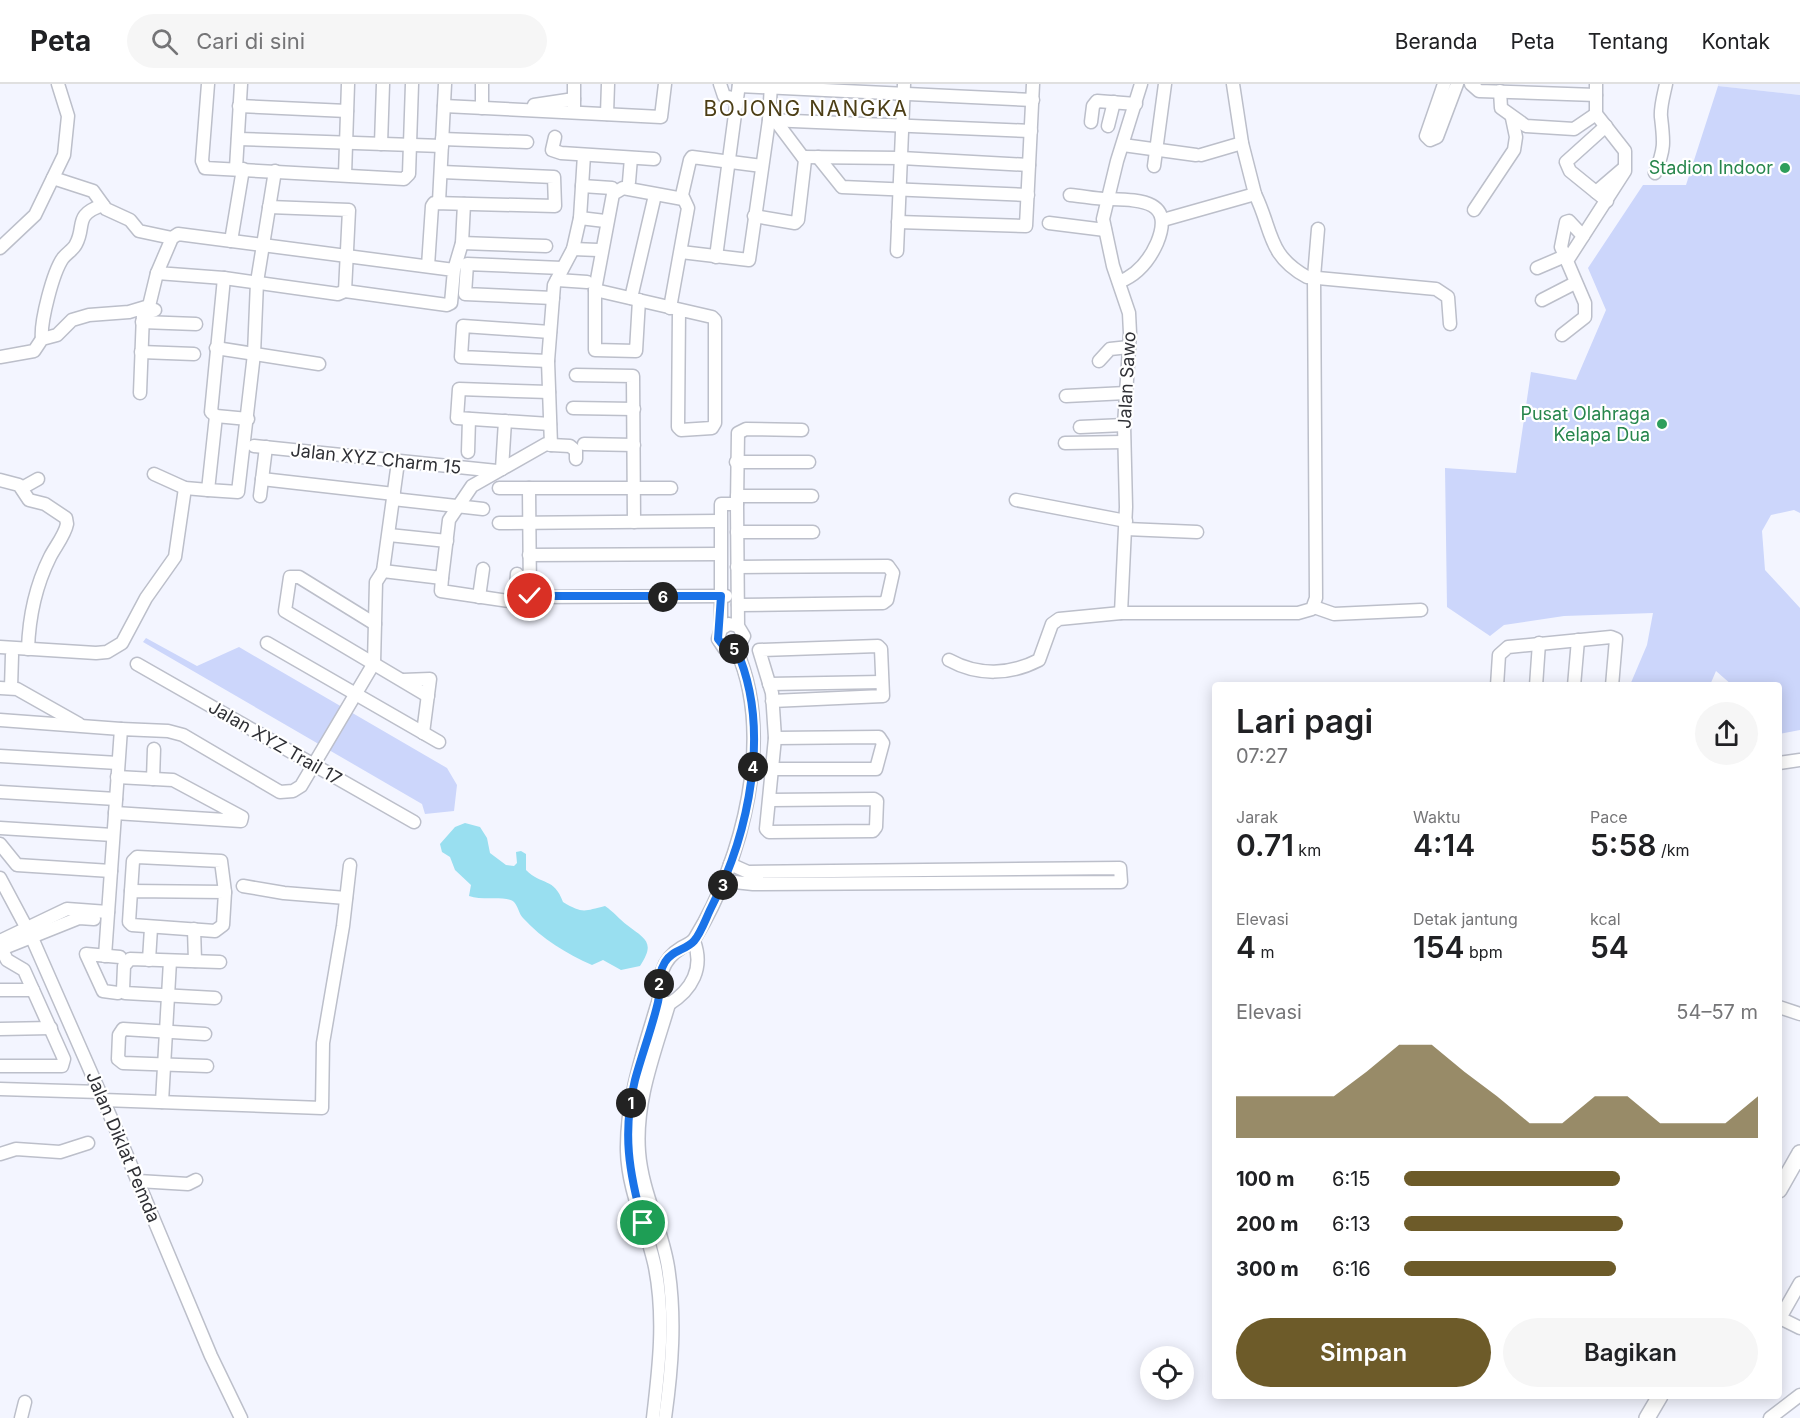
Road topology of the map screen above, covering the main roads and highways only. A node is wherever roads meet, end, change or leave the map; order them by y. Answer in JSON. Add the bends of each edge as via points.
{"nodes":[{"id":1,"x":1800,"y":1154,"type":"edge"},
{"id":2,"x":1782,"y":1185,"type":"edge"},
{"id":3,"x":1658,"y":1399,"type":"edge"},
{"id":4,"x":1647,"y":1418,"type":"edge"}],
"edges":[{"from":1,"to":2,"type":"main road"},
{"from":3,"to":4,"type":"main road"}]}
